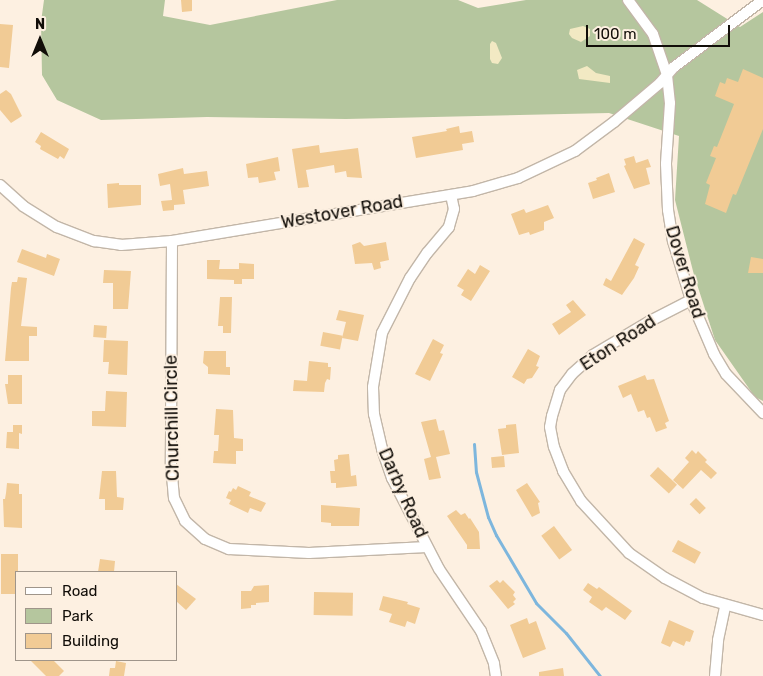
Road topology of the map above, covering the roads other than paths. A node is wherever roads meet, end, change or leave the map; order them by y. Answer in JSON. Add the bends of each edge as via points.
{"nodes":[{"id":1,"x":628,"y":0,"type":"edge"},
{"id":2,"x":763,"y":0,"type":"edge"},
{"id":3,"x":667,"y":75,"type":"junction"},
{"id":4,"x":0,"y":188,"type":"edge"},
{"id":5,"x":451,"y":195,"type":"junction"},
{"id":6,"x":172,"y":241,"type":"junction"},
{"id":7,"x":691,"y":300,"type":"junction"},
{"id":8,"x":763,"y":413,"type":"edge"},
{"id":9,"x":428,"y":548,"type":"junction"},
{"id":10,"x":725,"y":606,"type":"junction"},
{"id":11,"x":763,"y":615,"type":"edge"},
{"id":12,"x":496,"y":676,"type":"edge"},
{"id":13,"x":715,"y":676,"type":"edge"}],
"edges":[{"from":1,"to":3,"type":"street","name":"Dover Road","via":[[653,34]]},
{"from":2,"to":3,"type":"street","name":"Westover Road"},
{"from":3,"to":5,"type":"street","name":"Westover Road","via":[[575,151],[503,183]]},
{"from":3,"to":7,"type":"street","name":"Dover Road","via":[[670,103],[666,164],[668,210],[673,241]]},
{"from":4,"to":6,"type":"street","name":"Westover Road","via":[[35,214],[80,237],[121,245]]},
{"from":5,"to":6,"type":"street","name":"Westover Road"},
{"from":5,"to":9,"type":"street","name":"Darby Road","via":[[454,209],[449,227],[410,278],[387,320],[373,387],[374,414],[387,465]]},
{"from":6,"to":9,"type":"street","name":"Churchill Circle","via":[[171,464],[174,498],[185,521],[205,539],[229,549],[309,553]]},
{"from":7,"to":8,"type":"street","name":"Dover Road","via":[[726,374]]},
{"from":7,"to":10,"type":"street","name":"Eton Road","via":[[650,321],[582,364],[560,390],[552,416],[551,436],[572,486],[629,553],[665,578]]},
{"from":9,"to":12,"type":"street","name":"Darby Road","via":[[481,631]]},
{"from":10,"to":11,"type":"street","name":"Eton Road"},
{"from":10,"to":13,"type":"street"}]}
